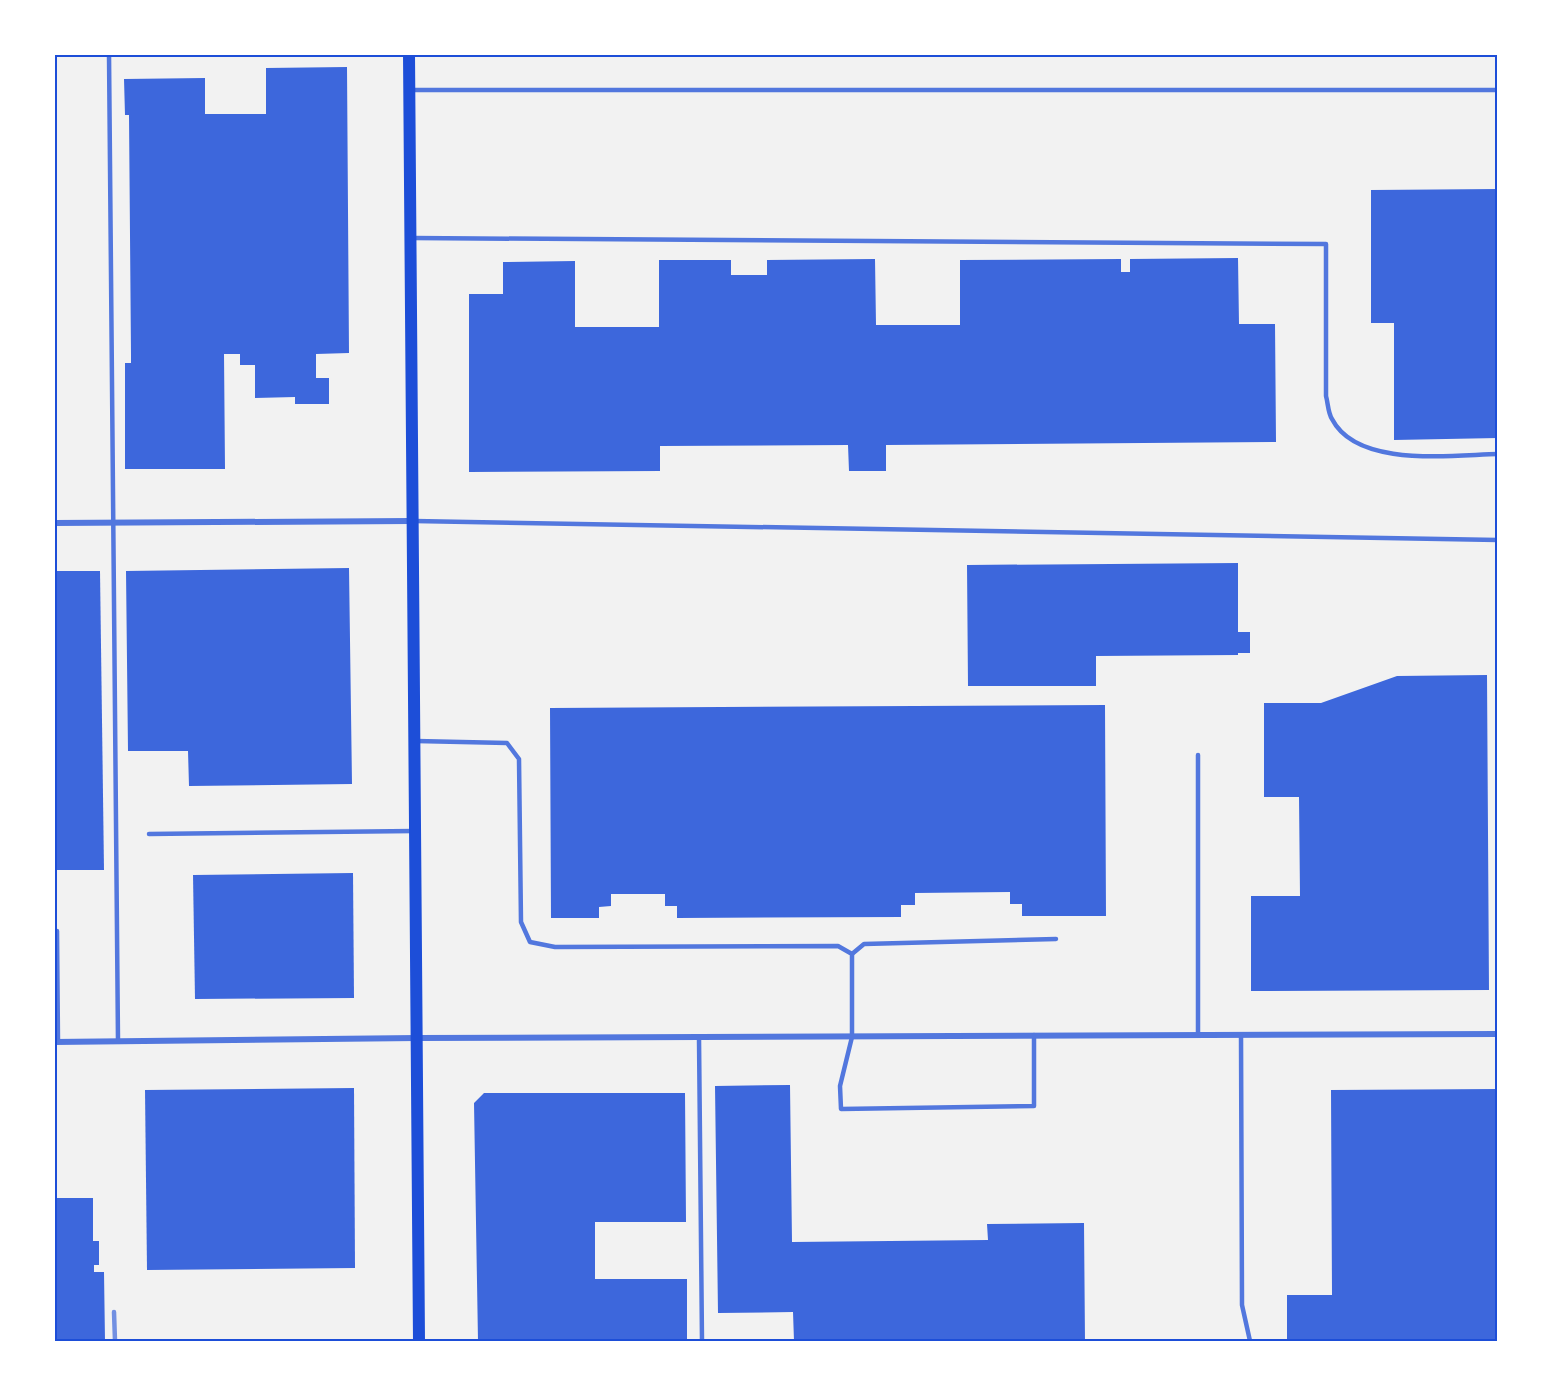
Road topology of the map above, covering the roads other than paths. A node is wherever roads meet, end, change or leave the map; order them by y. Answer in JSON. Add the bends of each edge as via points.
{"nodes":[{"id":1,"x":109,"y":54,"type":"edge"},
{"id":2,"x":409,"y":54,"type":"edge"},
{"id":3,"x":410,"y":90,"type":"junction"},
{"id":4,"x":1498,"y":90,"type":"edge"},
{"id":5,"x":410,"y":238,"type":"junction"},
{"id":6,"x":1498,"y":454,"type":"edge"},
{"id":7,"x":411,"y":521,"type":"junction"},
{"id":8,"x":54,"y":523,"type":"edge"},
{"id":9,"x":112,"y":523,"type":"junction"},
{"id":10,"x":1498,"y":540,"type":"edge"},
{"id":11,"x":414,"y":740,"type":"junction"},
{"id":12,"x":1198,"y":755,"type":"dead end"},
{"id":13,"x":414,"y":831,"type":"junction"},
{"id":14,"x":149,"y":834,"type":"dead end"},
{"id":15,"x":54,"y":931,"type":"edge"},
{"id":16,"x":1056,"y":939,"type":"dead end"},
{"id":17,"x":852,"y":954,"type":"junction"},
{"id":18,"x":1498,"y":1034,"type":"edge"},
{"id":19,"x":1034,"y":1035,"type":"junction"},
{"id":20,"x":1198,"y":1035,"type":"junction"},
{"id":21,"x":1241,"y":1035,"type":"junction"},
{"id":22,"x":852,"y":1037,"type":"junction"},
{"id":23,"x":417,"y":1038,"type":"junction"},
{"id":24,"x":699,"y":1038,"type":"junction"},
{"id":25,"x":118,"y":1041,"type":"junction"},
{"id":26,"x":56,"y":1042,"type":"edge"},
{"id":27,"x":419,"y":1341,"type":"edge"},
{"id":28,"x":702,"y":1341,"type":"edge"},
{"id":29,"x":1250,"y":1341,"type":"edge"}],
"edges":[{"from":1,"to":9,"type":"lane"},
{"from":2,"to":3,"type":"main road"},
{"from":3,"to":4,"type":"lane"},
{"from":3,"to":5,"type":"main road"},
{"from":5,"to":6,"type":"lane","via":[[1326,244],[1326,396],[1332,419],[1349,440],[1366,449],[1401,455]]},
{"from":5,"to":7,"type":"main road"},
{"from":7,"to":9,"type":"street"},
{"from":7,"to":10,"type":"lane"},
{"from":7,"to":11,"type":"main road"},
{"from":8,"to":9,"type":"street"},
{"from":9,"to":25,"type":"lane"},
{"from":11,"to":13,"type":"main road"},
{"from":11,"to":17,"type":"lane","via":[[507,743],[519,759],[521,922],[530,942],[555,947],[838,946]]},
{"from":12,"to":20,"type":"lane"},
{"from":13,"to":14,"type":"lane"},
{"from":13,"to":23,"type":"main road"},
{"from":15,"to":26,"type":"lane"},
{"from":16,"to":17,"type":"lane","via":[[864,944]]},
{"from":17,"to":22,"type":"lane"},
{"from":18,"to":21,"type":"street"},
{"from":19,"to":20,"type":"street"},
{"from":19,"to":22,"type":"street"},
{"from":19,"to":22,"type":"lane","via":[[1034,1106],[841,1109],[840,1086]]},
{"from":20,"to":21,"type":"street"},
{"from":21,"to":29,"type":"lane","via":[[1242,1305]]},
{"from":22,"to":24,"type":"street"},
{"from":23,"to":24,"type":"street"},
{"from":23,"to":25,"type":"street"},
{"from":23,"to":27,"type":"main road"},
{"from":24,"to":28,"type":"lane"},
{"from":25,"to":26,"type":"street"}]}
